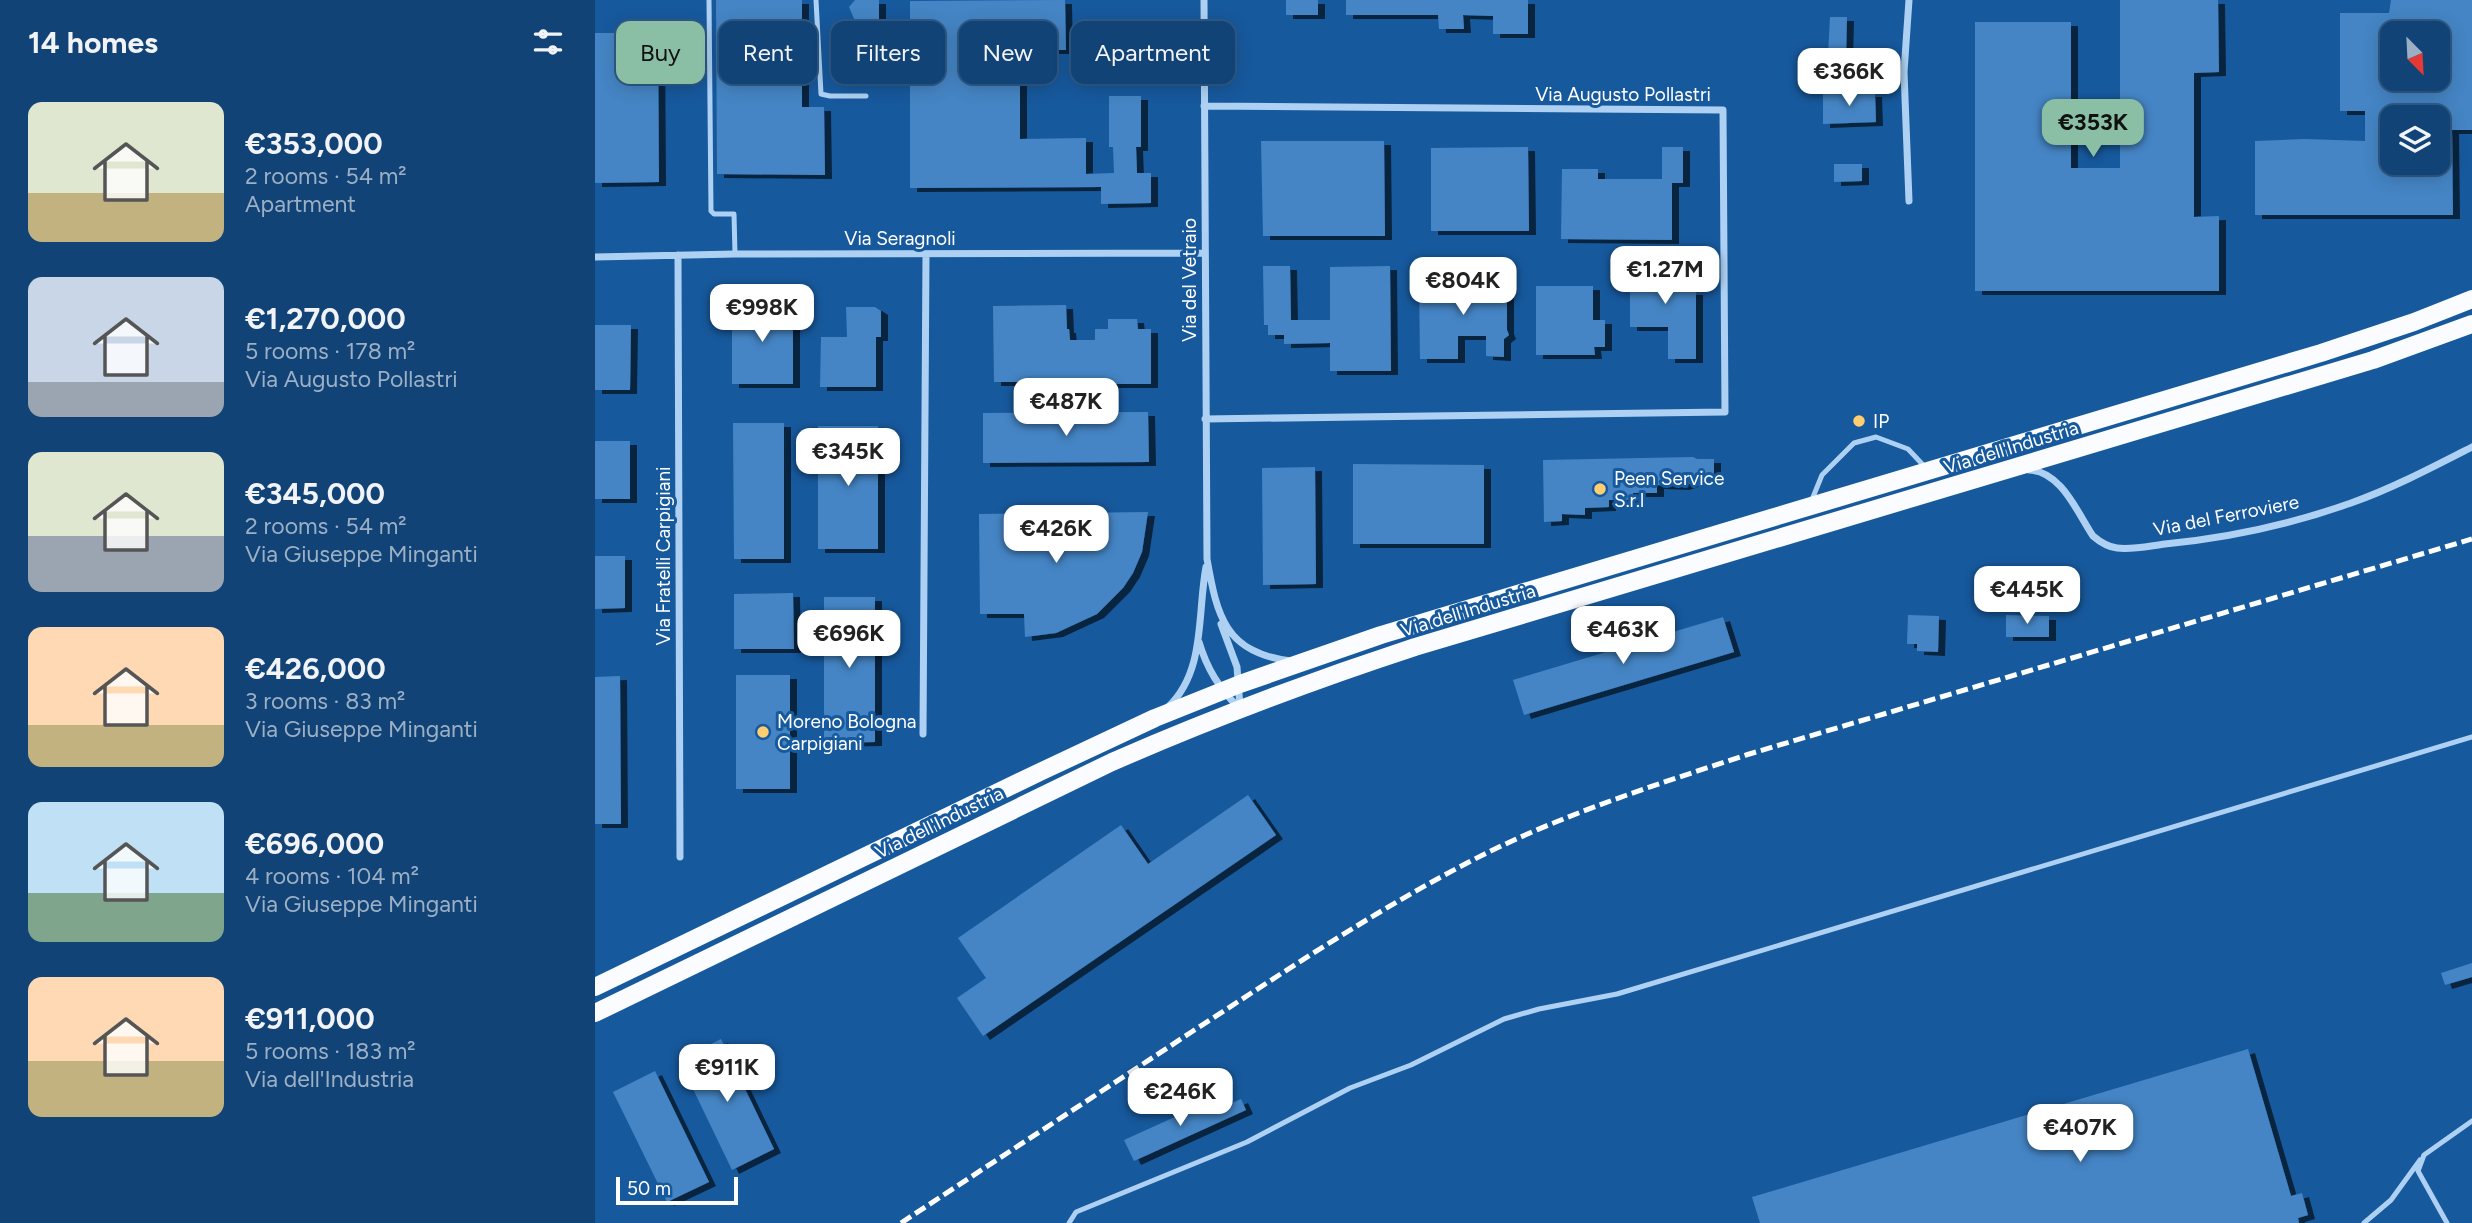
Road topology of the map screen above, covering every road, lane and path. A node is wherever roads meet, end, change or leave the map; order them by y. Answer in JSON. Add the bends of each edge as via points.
{"nodes":[{"id":1,"x":709,"y":0,"type":"edge"},
{"id":2,"x":816,"y":0,"type":"edge"},
{"id":3,"x":1204,"y":0,"type":"edge"},
{"id":4,"x":1909,"y":0,"type":"edge"},
{"id":5,"x":866,"y":96,"type":"dead end"},
{"id":6,"x":1204,"y":106,"type":"junction"},
{"id":7,"x":1909,"y":201,"type":"dead end"},
{"id":8,"x":1204,"y":253,"type":"junction"},
{"id":9,"x":735,"y":254,"type":"junction"},
{"id":10,"x":926,"y":254,"type":"junction"},
{"id":11,"x":678,"y":256,"type":"junction"},
{"id":12,"x":595,"y":257,"type":"edge"},
{"id":13,"x":2472,"y":299,"type":"edge"},
{"id":14,"x":2472,"y":324,"type":"edge"},
{"id":15,"x":1205,"y":419,"type":"junction"},
{"id":16,"x":2472,"y":447,"type":"edge"},
{"id":17,"x":2007,"y":470,"type":"junction"},
{"id":18,"x":1928,"y":471,"type":"junction"},
{"id":19,"x":1809,"y":506,"type":"junction"},
{"id":20,"x":1207,"y":559,"type":"junction"},
{"id":21,"x":1218,"y":614,"type":"junction"},
{"id":22,"x":1198,"y":642,"type":"junction"},
{"id":23,"x":1299,"y":662,"type":"junction"},
{"id":24,"x":1240,"y":684,"type":"junction"},
{"id":25,"x":1222,"y":691,"type":"junction"},
{"id":26,"x":1240,"y":709,"type":"junction"},
{"id":27,"x":1155,"y":718,"type":"junction"},
{"id":28,"x":923,"y":734,"type":"dead end"},
{"id":29,"x":2472,"y":737,"type":"edge"},
{"id":30,"x":680,"y":857,"type":"dead end"},
{"id":31,"x":595,"y":988,"type":"edge"},
{"id":32,"x":595,"y":1013,"type":"edge"},
{"id":33,"x":2472,"y":1121,"type":"edge"},
{"id":34,"x":2424,"y":1155,"type":"junction"},
{"id":35,"x":1069,"y":1223,"type":"edge"},
{"id":36,"x":2364,"y":1223,"type":"edge"},
{"id":37,"x":2447,"y":1223,"type":"edge"}],
"edges":[{"from":1,"to":9,"type":"lane","via":[[711,211],[734,214]]},
{"from":2,"to":5,"type":"lane","via":[[821,94]]},
{"from":3,"to":6,"type":"street","name":"Via del Vetraio"},
{"from":4,"to":7,"type":"street","via":[[1904,72]]},
{"from":6,"to":8,"type":"street","name":"Via del Vetraio"},
{"from":6,"to":15,"type":"street","name":"Via Augusto Pollastri","via":[[1723,110],[1725,412]]},
{"from":8,"to":10,"type":"street","name":"Via Seragnoli"},
{"from":8,"to":15,"type":"street","name":"Via del Vetraio"},
{"from":9,"to":10,"type":"street","name":"Via Seragnoli"},
{"from":9,"to":11,"type":"street","name":"Via Seragnoli"},
{"from":10,"to":28,"type":"street"},
{"from":11,"to":12,"type":"street","name":"Via Seragnoli"},
{"from":11,"to":30,"type":"street","name":"Via Fratelli Carpigiani"},
{"from":13,"to":18,"type":"main road","name":"Via dell'Industria","via":[[2333,349]]},
{"from":14,"to":17,"type":"main road","name":"Via dell'Industria","via":[[2373,360]]},
{"from":15,"to":20,"type":"street","name":"Via del Vetraio"},
{"from":16,"to":17,"type":"street","name":"Via del Ferroviere","via":[[2352,503],[2192,542],[2138,547],[2116,548],[2099,541],[2048,475]]},
{"from":17,"to":26,"type":"main road","name":"Via dell'Industria","via":[[1415,647]]},
{"from":18,"to":19,"type":"main road","name":"Via dell'Industria"},
{"from":18,"to":19,"type":"lane","via":[[1908,449],[1876,437],[1854,443],[1822,475]]},
{"from":19,"to":23,"type":"main road","name":"Via dell'Industria"},
{"from":20,"to":21,"type":"street","name":"Via del Vetraio"},
{"from":20,"to":22,"type":"street","name":"Via del Vetraio"},
{"from":21,"to":23,"type":"street","name":"Via del Vetraio","via":[[1240,642],[1259,654]]},
{"from":21,"to":24,"type":"street","name":"Via del Vetraio"},
{"from":22,"to":25,"type":"street","name":"Via del Vetraio"},
{"from":22,"to":27,"type":"street","name":"Via del Vetraio","via":[[1185,686]]},
{"from":23,"to":24,"type":"main road","name":"Via dell'Industria"},
{"from":24,"to":25,"type":"main road","name":"Via dell'Industria"},
{"from":24,"to":26,"type":"street","name":"Via del Vetraio"},
{"from":25,"to":26,"type":"street","name":"Via del Vetraio"},
{"from":25,"to":27,"type":"main road","name":"Via dell'Industria"},
{"from":26,"to":32,"type":"main road","name":"Via dell'Industria","via":[[1112,762]]},
{"from":27,"to":31,"type":"main road","name":"Via dell'Industria"},
{"from":29,"to":35,"type":"lane","via":[[1617,993],[1504,1019],[1411,1065],[1340,1093],[1247,1142],[1076,1212]]},
{"from":33,"to":34,"type":"lane"},
{"from":34,"to":36,"type":"lane","via":[[2391,1200]]},
{"from":34,"to":37,"type":"lane","via":[[2417,1171]]}]}
